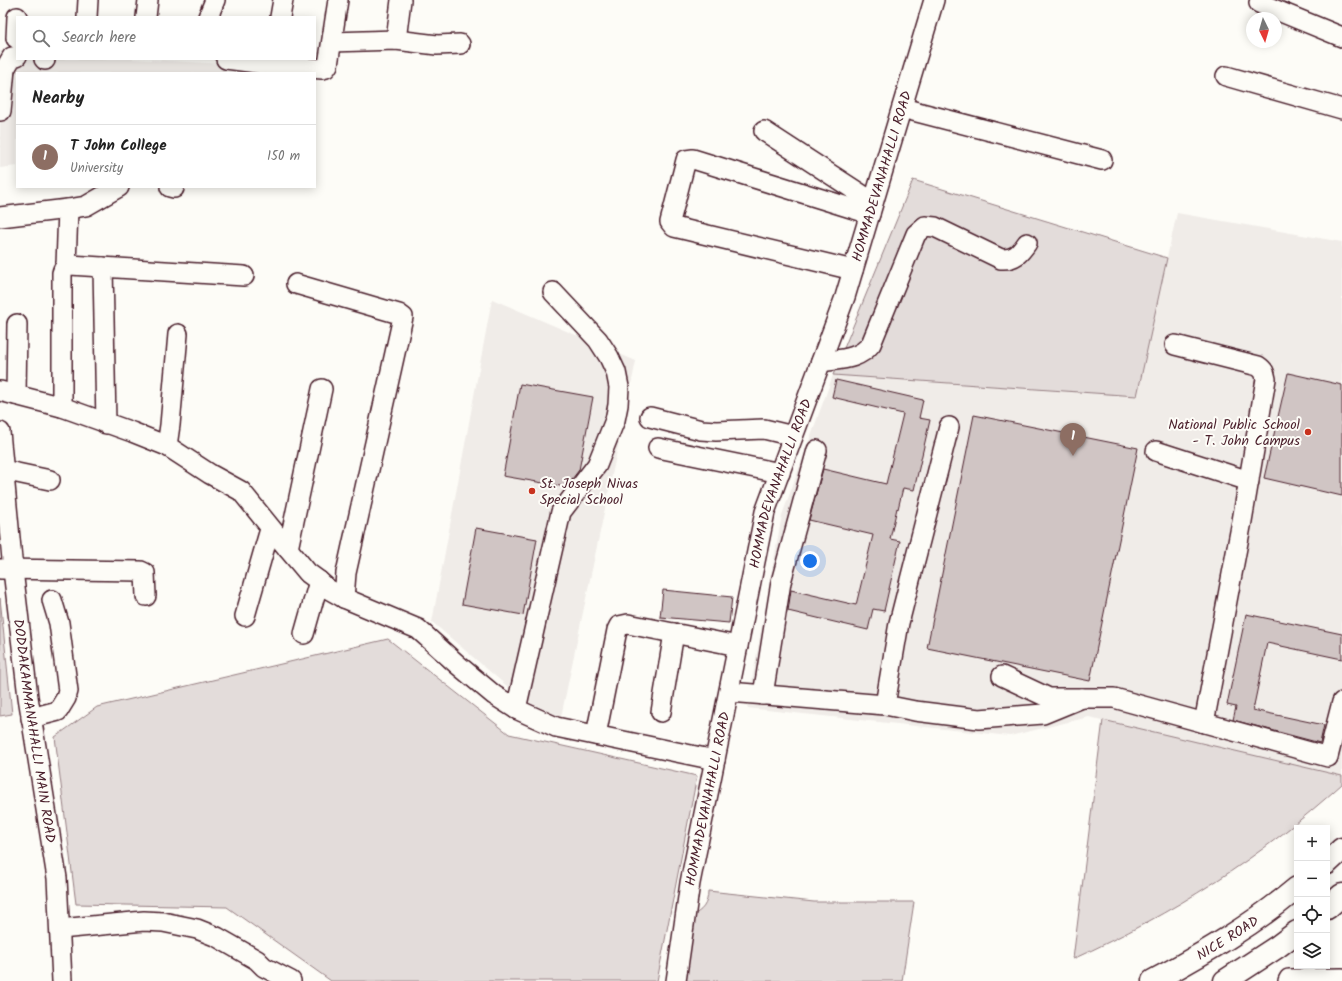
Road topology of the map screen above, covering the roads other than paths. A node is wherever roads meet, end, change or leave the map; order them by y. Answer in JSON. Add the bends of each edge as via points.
{"nodes":[{"id":1,"x":18,"y":0,"type":"edge"},
{"id":2,"x":88,"y":0,"type":"edge"},
{"id":3,"x":148,"y":0,"type":"edge"},
{"id":4,"x":215,"y":0,"type":"edge"},
{"id":5,"x":283,"y":0,"type":"edge"},
{"id":6,"x":338,"y":0,"type":"edge"},
{"id":7,"x":401,"y":0,"type":"edge"},
{"id":8,"x":934,"y":0,"type":"edge"},
{"id":9,"x":1260,"y":2,"type":"dead end"},
{"id":10,"x":17,"y":16,"type":"edge"},
{"id":11,"x":87,"y":16,"type":"edge"},
{"id":12,"x":146,"y":16,"type":"edge"},
{"id":13,"x":208,"y":16,"type":"edge"},
{"id":14,"x":280,"y":16,"type":"edge"},
{"id":15,"x":16,"y":22,"type":"edge"},
{"id":16,"x":1342,"y":37,"type":"edge"},
{"id":17,"x":396,"y":40,"type":"junction"},
{"id":18,"x":332,"y":42,"type":"junction"},
{"id":19,"x":12,"y":43,"type":"edge"},
{"id":20,"x":460,"y":44,"type":"dead end"},
{"id":21,"x":241,"y":60,"type":"edge"},
{"id":22,"x":271,"y":62,"type":"edge"},
{"id":23,"x":1226,"y":76,"type":"dead end"},
{"id":24,"x":902,"y":108,"type":"junction"},
{"id":25,"x":1342,"y":109,"type":"edge"},
{"id":26,"x":0,"y":111,"type":"edge"},
{"id":27,"x":764,"y":130,"type":"dead end"},
{"id":28,"x":1102,"y":160,"type":"dead end"},
{"id":29,"x":117,"y":188,"type":"edge"},
{"id":30,"x":872,"y":208,"type":"junction"},
{"id":31,"x":68,"y":209,"type":"junction"},
{"id":32,"x":0,"y":217,"type":"edge"},
{"id":33,"x":1027,"y":243,"type":"dead end"},
{"id":34,"x":66,"y":266,"type":"junction"},
{"id":35,"x":103,"y":267,"type":"junction"},
{"id":36,"x":853,"y":270,"type":"junction"},
{"id":37,"x":244,"y":276,"type":"dead end"},
{"id":38,"x":296,"y":284,"type":"dead end"},
{"id":39,"x":553,"y":292,"type":"dead end"},
{"id":40,"x":17,"y":324,"type":"dead end"},
{"id":41,"x":178,"y":334,"type":"dead end"},
{"id":42,"x":1175,"y":345,"type":"dead end"},
{"id":43,"x":821,"y":362,"type":"junction"},
{"id":44,"x":322,"y":389,"type":"dead end"},
{"id":45,"x":8,"y":393,"type":"edge"},
{"id":46,"x":62,"y":407,"type":"junction"},
{"id":47,"x":650,"y":416,"type":"dead end"},
{"id":48,"x":106,"y":424,"type":"junction"},
{"id":49,"x":949,"y":427,"type":"dead end"},
{"id":50,"x":0,"y":432,"type":"edge"},
{"id":51,"x":793,"y":436,"type":"junction"},
{"id":52,"x":166,"y":446,"type":"junction"},
{"id":53,"x":658,"y":448,"type":"dead end"},
{"id":54,"x":817,"y":450,"type":"dead end"},
{"id":55,"x":1156,"y":451,"type":"dead end"},
{"id":56,"x":3,"y":470,"type":"junction"},
{"id":57,"x":780,"y":473,"type":"junction"},
{"id":58,"x":50,"y":480,"type":"dead end"},
{"id":59,"x":1249,"y":481,"type":"junction"},
{"id":60,"x":3,"y":491,"type":"edge"},
{"id":61,"x":270,"y":529,"type":"junction"},
{"id":62,"x":288,"y":549,"type":"junction"},
{"id":63,"x":6,"y":570,"type":"edge"},
{"id":64,"x":319,"y":581,"type":"junction"},
{"id":65,"x":146,"y":596,"type":"dead end"},
{"id":66,"x":344,"y":598,"type":"junction"},
{"id":67,"x":52,"y":600,"type":"dead end"},
{"id":68,"x":245,"y":616,"type":"dead end"},
{"id":69,"x":674,"y":633,"type":"junction"},
{"id":70,"x":304,"y":634,"type":"dead end"},
{"id":71,"x":738,"y":646,"type":"junction"},
{"id":72,"x":1002,"y":676,"type":"dead end"},
{"id":73,"x":729,"y":692,"type":"junction"},
{"id":74,"x":763,"y":694,"type":"junction"},
{"id":75,"x":1082,"y":698,"type":"junction"},
{"id":76,"x":1342,"y":702,"type":"edge"},
{"id":77,"x":885,"y":705,"type":"junction"},
{"id":78,"x":516,"y":709,"type":"junction"},
{"id":79,"x":661,"y":712,"type":"dead end"},
{"id":80,"x":31,"y":718,"type":"junction"},
{"id":81,"x":1204,"y":723,"type":"junction"},
{"id":82,"x":596,"y":735,"type":"junction"},
{"id":83,"x":715,"y":760,"type":"junction"},
{"id":84,"x":1342,"y":849,"type":"edge"},
{"id":85,"x":1328,"y":861,"type":"edge"},
{"id":86,"x":1294,"y":890,"type":"edge"},
{"id":87,"x":1342,"y":895,"type":"edge"},
{"id":88,"x":1330,"y":905,"type":"edge"},
{"id":89,"x":60,"y":929,"type":"junction"},
{"id":90,"x":1296,"y":933,"type":"edge"},
{"id":91,"x":1342,"y":978,"type":"edge"},
{"id":92,"x":62,"y":981,"type":"edge"},
{"id":93,"x":291,"y":981,"type":"edge"},
{"id":94,"x":676,"y":981,"type":"edge"},
{"id":95,"x":1153,"y":981,"type":"edge"},
{"id":96,"x":1226,"y":981,"type":"edge"},
{"id":97,"x":1288,"y":981,"type":"edge"}],
"edges":[{"from":1,"to":10,"type":"street"},
{"from":2,"to":11,"type":"street"},
{"from":3,"to":12,"type":"street"},
{"from":4,"to":13,"type":"street"},
{"from":5,"to":14,"type":"street"},
{"from":6,"to":18,"type":"street"},
{"from":7,"to":17,"type":"street"},
{"from":8,"to":24,"type":"street","name":"HOMMADEVANAHALLI ROAD"},
{"from":9,"to":16,"type":"street"},
{"from":15,"to":19,"type":"street"},
{"from":17,"to":18,"type":"street"},
{"from":17,"to":20,"type":"street","via":[[437,45]]},
{"from":18,"to":22,"type":"street","via":[[326,68]]},
{"from":19,"to":26,"type":"street","via":[[12,57],[5,69]]},
{"from":21,"to":22,"type":"street"},
{"from":23,"to":25,"type":"street"},
{"from":24,"to":28,"type":"street"},
{"from":24,"to":30,"type":"street","name":"HOMMADEVANAHALLI ROAD"},
{"from":27,"to":30,"type":"street"},
{"from":29,"to":31,"type":"street","via":[[86,206]]},
{"from":30,"to":36,"type":"street","name":"HOMMADEVANAHALLI ROAD"},
{"from":30,"to":36,"type":"street","via":[[693,159],[686,160],[670,222],[674,227]]},
{"from":31,"to":32,"type":"street"},
{"from":31,"to":34,"type":"street"},
{"from":33,"to":43,"type":"street","via":[[1014,258],[1001,259],[935,227],[924,226],[916,234],[871,344],[859,355]]},
{"from":34,"to":35,"type":"street"},
{"from":34,"to":46,"type":"street","via":[[62,273]]},
{"from":35,"to":37,"type":"street"},
{"from":35,"to":48,"type":"street"},
{"from":36,"to":43,"type":"street","name":"HOMMADEVANAHALLI ROAD"},
{"from":38,"to":66,"type":"street","via":[[403,317],[346,574]]},
{"from":39,"to":78,"type":"street","via":[[598,340],[609,357],[619,387],[618,405],[615,420],[597,465],[561,512]]},
{"from":40,"to":45,"type":"street"},
{"from":41,"to":52,"type":"street"},
{"from":42,"to":59,"type":"street","via":[[1263,369],[1266,379]]},
{"from":43,"to":51,"type":"street","name":"HOMMADEVANAHALLI ROAD"},
{"from":44,"to":62,"type":"street"},
{"from":45,"to":46,"type":"street"},
{"from":46,"to":48,"type":"street"},
{"from":47,"to":51,"type":"street","via":[[701,430],[764,429]]},
{"from":48,"to":52,"type":"street"},
{"from":49,"to":77,"type":"street","via":[[900,623]]},
{"from":50,"to":56,"type":"street","name":"DODDAKAMMANAHALLI MAIN ROAD"},
{"from":51,"to":57,"type":"street","name":"HOMMADEVANAHALLI ROAD"},
{"from":52,"to":61,"type":"street","via":[[241,491]]},
{"from":53,"to":57,"type":"street"},
{"from":54,"to":74,"type":"street","via":[[781,582]]},
{"from":55,"to":59,"type":"street"},
{"from":56,"to":58,"type":"street"},
{"from":56,"to":60,"type":"street","name":"DODDAKAMMANAHALLI MAIN ROAD"},
{"from":57,"to":71,"type":"street","name":"HOMMADEVANAHALLI ROAD","via":[[765,512]]},
{"from":59,"to":81,"type":"street"},
{"from":60,"to":63,"type":"street","name":"DODDAKAMMANAHALLI MAIN ROAD"},
{"from":61,"to":62,"type":"street"},
{"from":61,"to":68,"type":"street"},
{"from":62,"to":64,"type":"street","via":[[308,573]]},
{"from":63,"to":65,"type":"street","via":[[141,571],[146,577]]},
{"from":63,"to":80,"type":"street","name":"DODDAKAMMANAHALLI MAIN ROAD"},
{"from":64,"to":66,"type":"street"},
{"from":64,"to":70,"type":"street"},
{"from":66,"to":78,"type":"street","via":[[418,629],[494,695]]},
{"from":67,"to":80,"type":"street","via":[[59,623],[68,690],[58,710]]},
{"from":69,"to":71,"type":"street"},
{"from":69,"to":79,"type":"street"},
{"from":69,"to":82,"type":"street","via":[[628,624],[620,626],[617,630]]},
{"from":71,"to":73,"type":"street","name":"HOMMADEVANAHALLI ROAD"},
{"from":72,"to":75,"type":"street","via":[[1049,698]]},
{"from":73,"to":74,"type":"street"},
{"from":73,"to":83,"type":"street","name":"HOMMADEVANAHALLI ROAD"},
{"from":74,"to":77,"type":"street"},
{"from":75,"to":77,"type":"street","via":[[1043,714],[979,719]]},
{"from":75,"to":81,"type":"street","via":[[1114,698]]},
{"from":76,"to":81,"type":"street","via":[[1328,757]]},
{"from":78,"to":82,"type":"street","via":[[556,727]]},
{"from":80,"to":89,"type":"street","name":"DODDAKAMMANAHALLI MAIN ROAD","via":[[57,878]]},
{"from":82,"to":83,"type":"street"},
{"from":83,"to":94,"type":"street","name":"HOMMADEVANAHALLI ROAD","via":[[690,883]]},
{"from":84,"to":85,"type":"highway"},
{"from":86,"to":95,"type":"highway","name":"NICE ROAD","via":[[1241,930]]},
{"from":87,"to":88,"type":"highway"},
{"from":89,"to":92,"type":"street","name":"DODDAKAMMANAHALLI MAIN ROAD"},
{"from":89,"to":93,"type":"street","via":[[144,921],[197,929],[218,937]]},
{"from":90,"to":96,"type":"highway"},
{"from":91,"to":97,"type":"street","via":[[1288,978]]}]}
